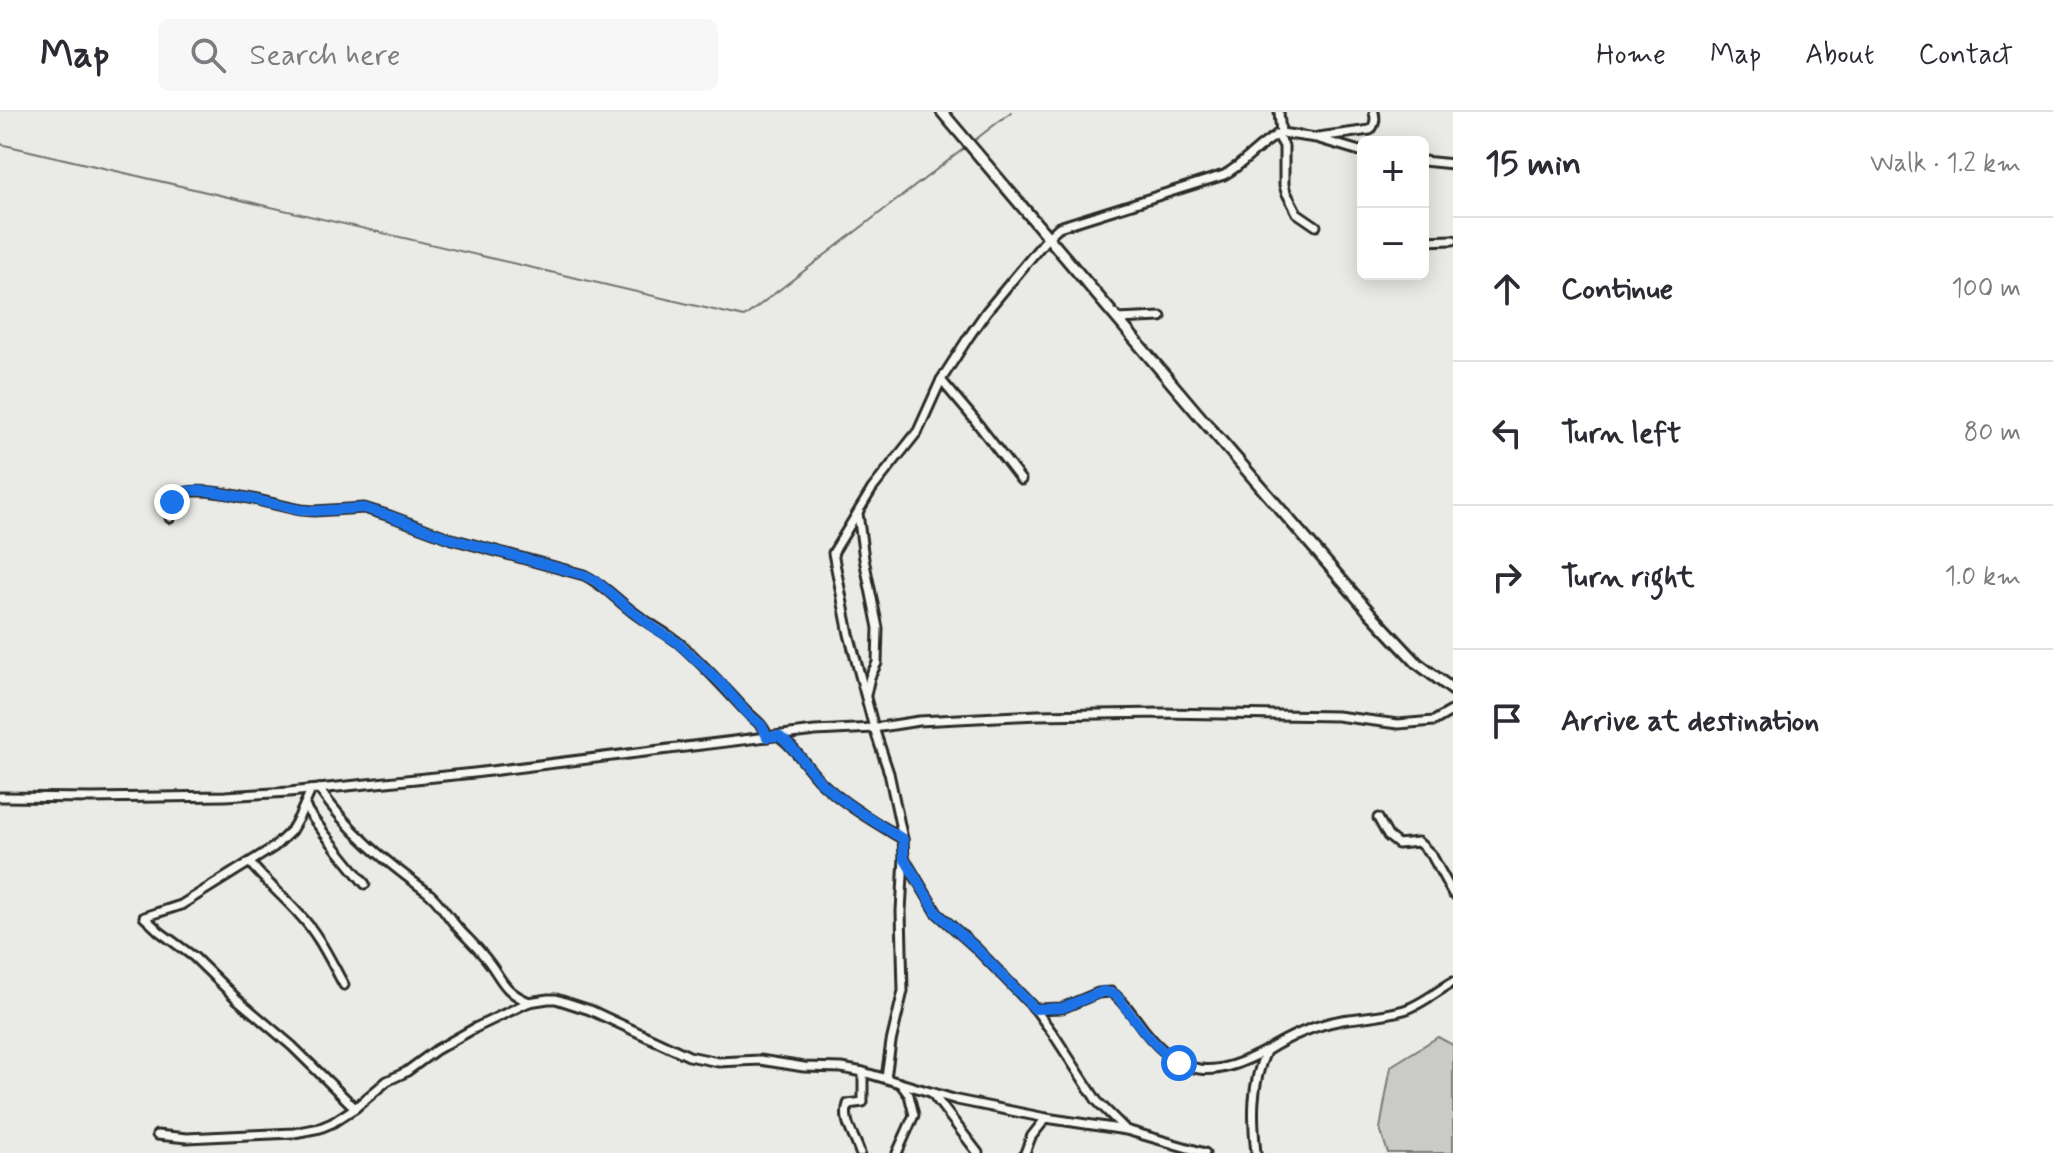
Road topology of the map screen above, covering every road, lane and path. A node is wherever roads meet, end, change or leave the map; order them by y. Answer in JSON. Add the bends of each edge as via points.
{"nodes":[{"id":1,"x":942,"y":112,"type":"edge"},
{"id":2,"x":1279,"y":112,"type":"edge"},
{"id":3,"x":1374,"y":112,"type":"edge"},
{"id":4,"x":1279,"y":134,"type":"junction"},
{"id":5,"x":1316,"y":138,"type":"junction"},
{"id":6,"x":1357,"y":150,"type":"edge"},
{"id":7,"x":1429,"y":162,"type":"edge"},
{"id":8,"x":1453,"y":164,"type":"edge"},
{"id":9,"x":1316,"y":226,"type":"dead end"},
{"id":10,"x":1049,"y":236,"type":"junction"},
{"id":11,"x":1453,"y":240,"type":"edge"},
{"id":12,"x":1429,"y":241,"type":"edge"},
{"id":13,"x":1161,"y":317,"type":"dead end"},
{"id":14,"x":1117,"y":319,"type":"junction"},
{"id":15,"x":941,"y":380,"type":"junction"},
{"id":16,"x":1021,"y":480,"type":"dead end"},
{"id":17,"x":858,"y":513,"type":"junction"},
{"id":18,"x":170,"y":518,"type":"dead end"},
{"id":19,"x":1453,"y":690,"type":"edge"},
{"id":20,"x":866,"y":697,"type":"junction"},
{"id":21,"x":1453,"y":710,"type":"edge"},
{"id":22,"x":874,"y":728,"type":"junction"},
{"id":23,"x":779,"y":736,"type":"junction"},
{"id":24,"x":767,"y":737,"type":"junction"},
{"id":25,"x":315,"y":790,"type":"junction"},
{"id":26,"x":0,"y":797,"type":"edge"},
{"id":27,"x":305,"y":806,"type":"junction"},
{"id":28,"x":1378,"y":818,"type":"dead end"},
{"id":29,"x":903,"y":839,"type":"junction"},
{"id":30,"x":904,"y":858,"type":"junction"},
{"id":31,"x":250,"y":863,"type":"junction"},
{"id":32,"x":365,"y":884,"type":"dead end"},
{"id":33,"x":1453,"y":894,"type":"edge"},
{"id":34,"x":1453,"y":982,"type":"edge"},
{"id":35,"x":344,"y":985,"type":"dead end"},
{"id":36,"x":529,"y":1002,"type":"junction"},
{"id":37,"x":1035,"y":1009,"type":"junction"},
{"id":38,"x":1266,"y":1051,"type":"junction"},
{"id":39,"x":863,"y":1072,"type":"junction"},
{"id":40,"x":886,"y":1078,"type":"junction"},
{"id":41,"x":899,"y":1082,"type":"junction"},
{"id":42,"x":930,"y":1091,"type":"junction"},
{"id":43,"x":355,"y":1108,"type":"junction"},
{"id":44,"x":1046,"y":1118,"type":"junction"},
{"id":45,"x":1126,"y":1130,"type":"junction"},
{"id":46,"x":157,"y":1135,"type":"dead end"},
{"id":47,"x":860,"y":1153,"type":"edge"},
{"id":48,"x":897,"y":1153,"type":"edge"},
{"id":49,"x":978,"y":1153,"type":"edge"},
{"id":50,"x":1025,"y":1153,"type":"edge"},
{"id":51,"x":1205,"y":1153,"type":"edge"},
{"id":52,"x":1256,"y":1153,"type":"edge"}],
"edges":[{"from":1,"to":10,"type":"street"},
{"from":2,"to":4,"type":"street"},
{"from":3,"to":5,"type":"street","via":[[1370,130]]},
{"from":4,"to":5,"type":"street"},
{"from":4,"to":9,"type":"street","via":[[1286,192],[1297,213]]},
{"from":4,"to":10,"type":"street","via":[[1224,175],[1059,227]]},
{"from":5,"to":6,"type":"street"},
{"from":7,"to":8,"type":"street"},
{"from":10,"to":14,"type":"street"},
{"from":10,"to":15,"type":"street","via":[[986,312]]},
{"from":11,"to":12,"type":"street"},
{"from":13,"to":14,"type":"street"},
{"from":14,"to":19,"type":"street","via":[[1371,614],[1417,663]]},
{"from":15,"to":16,"type":"street"},
{"from":15,"to":17,"type":"street","via":[[918,431]]},
{"from":17,"to":20,"type":"street","via":[[878,628],[877,663]]},
{"from":17,"to":20,"type":"street","via":[[833,553]]},
{"from":18,"to":24,"type":"street","via":[[175,496],[190,491],[302,510],[364,508],[452,539],[584,575],[677,642]]},
{"from":20,"to":22,"type":"street"},
{"from":21,"to":22,"type":"street","via":[[1434,721],[1398,724],[1337,716],[1161,713],[994,717]]},
{"from":22,"to":23,"type":"street"},
{"from":22,"to":29,"type":"street"},
{"from":23,"to":24,"type":"street"},
{"from":23,"to":29,"type":"street","via":[[838,797]]},
{"from":24,"to":25,"type":"street"},
{"from":25,"to":26,"type":"street"},
{"from":25,"to":27,"type":"street"},
{"from":25,"to":36,"type":"street","via":[[367,845],[436,900],[511,993]]},
{"from":27,"to":31,"type":"street","via":[[291,831]]},
{"from":27,"to":32,"type":"street"},
{"from":28,"to":33,"type":"street","via":[[1398,844],[1418,842],[1431,854]]},
{"from":29,"to":30,"type":"street"},
{"from":30,"to":37,"type":"street","via":[[937,913]]},
{"from":30,"to":40,"type":"street","via":[[903,991]]},
{"from":31,"to":35,"type":"street","via":[[316,935]]},
{"from":31,"to":43,"type":"street","via":[[181,905],[144,917]]},
{"from":34,"to":38,"type":"street","via":[[1407,1009],[1320,1026]]},
{"from":36,"to":39,"type":"street","via":[[556,999],[590,1010],[701,1059]]},
{"from":36,"to":43,"type":"street","via":[[436,1050]]},
{"from":37,"to":38,"type":"street","via":[[1062,1008],[1111,992],[1170,1058],[1188,1067],[1234,1066]]},
{"from":37,"to":45,"type":"street","via":[[1097,1101]]},
{"from":38,"to":52,"type":"street","via":[[1254,1088]]},
{"from":39,"to":40,"type":"street"},
{"from":39,"to":47,"type":"street","via":[[863,1102],[846,1109]]},
{"from":40,"to":41,"type":"street"},
{"from":41,"to":42,"type":"street"},
{"from":41,"to":48,"type":"street","via":[[914,1115]]},
{"from":42,"to":44,"type":"street"},
{"from":42,"to":49,"type":"street"},
{"from":43,"to":46,"type":"street","via":[[320,1128],[294,1133]]},
{"from":44,"to":45,"type":"street"},
{"from":44,"to":50,"type":"street"},
{"from":45,"to":51,"type":"street"}]}
